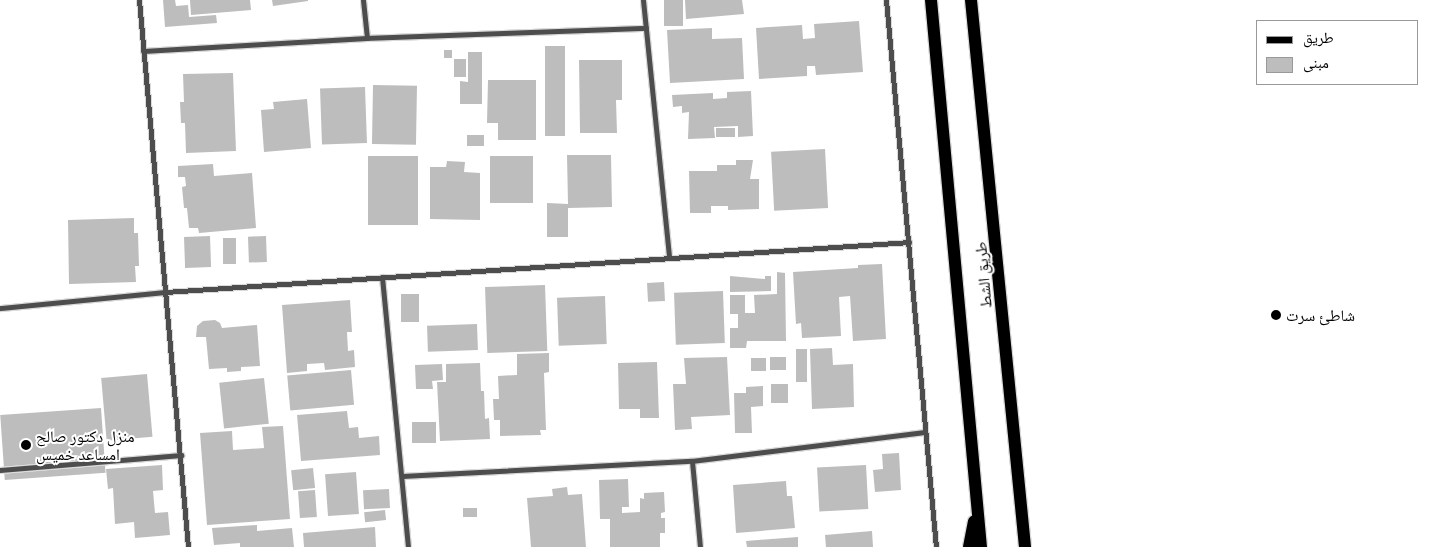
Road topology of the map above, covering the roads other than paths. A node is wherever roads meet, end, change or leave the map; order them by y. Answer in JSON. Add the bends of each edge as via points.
{"nodes":[{"id":1,"x":139,"y":0,"type":"edge"},
{"id":2,"x":364,"y":0,"type":"edge"},
{"id":3,"x":643,"y":0,"type":"edge"},
{"id":4,"x":886,"y":0,"type":"edge"},
{"id":5,"x":931,"y":0,"type":"edge"},
{"id":6,"x":971,"y":0,"type":"edge"},
{"id":7,"x":646,"y":28,"type":"junction"},
{"id":8,"x":367,"y":38,"type":"junction"},
{"id":9,"x":143,"y":51,"type":"junction"},
{"id":10,"x":909,"y":242,"type":"junction"},
{"id":11,"x":668,"y":257,"type":"junction"},
{"id":12,"x":382,"y":277,"type":"junction"},
{"id":13,"x":165,"y":292,"type":"junction"},
{"id":14,"x":0,"y":308,"type":"edge"},
{"id":15,"x":924,"y":432,"type":"junction"},
{"id":16,"x":181,"y":455,"type":"junction"},
{"id":17,"x":692,"y":460,"type":"junction"},
{"id":18,"x":0,"y":470,"type":"edge"},
{"id":19,"x":402,"y":476,"type":"junction"},
{"id":20,"x":977,"y":503,"type":"junction"},
{"id":21,"x":188,"y":547,"type":"edge"},
{"id":22,"x":408,"y":547,"type":"edge"},
{"id":23,"x":700,"y":547,"type":"edge"},
{"id":24,"x":936,"y":547,"type":"edge"},
{"id":25,"x":969,"y":547,"type":"edge"},
{"id":26,"x":981,"y":547,"type":"edge"},
{"id":27,"x":1025,"y":547,"type":"edge"}],
"edges":[{"from":1,"to":9,"type":"street"},
{"from":2,"to":8,"type":"street"},
{"from":3,"to":7,"type":"street"},
{"from":4,"to":10,"type":"street"},
{"from":5,"to":20,"type":"main road","name":"طريق الشط"},
{"from":6,"to":27,"type":"main road","name":"طريق الشط"},
{"from":7,"to":8,"type":"street"},
{"from":7,"to":11,"type":"street"},
{"from":8,"to":9,"type":"street"},
{"from":9,"to":13,"type":"street"},
{"from":10,"to":11,"type":"street"},
{"from":10,"to":15,"type":"street"},
{"from":11,"to":12,"type":"street"},
{"from":12,"to":13,"type":"street"},
{"from":12,"to":19,"type":"street"},
{"from":13,"to":14,"type":"street"},
{"from":13,"to":16,"type":"street"},
{"from":15,"to":17,"type":"street"},
{"from":15,"to":24,"type":"street"},
{"from":16,"to":18,"type":"street"},
{"from":16,"to":21,"type":"street"},
{"from":17,"to":19,"type":"street"},
{"from":17,"to":23,"type":"street"},
{"from":19,"to":22,"type":"street"},
{"from":20,"to":25,"type":"main road"},
{"from":20,"to":26,"type":"main road","name":"طريق الشط"}]}
